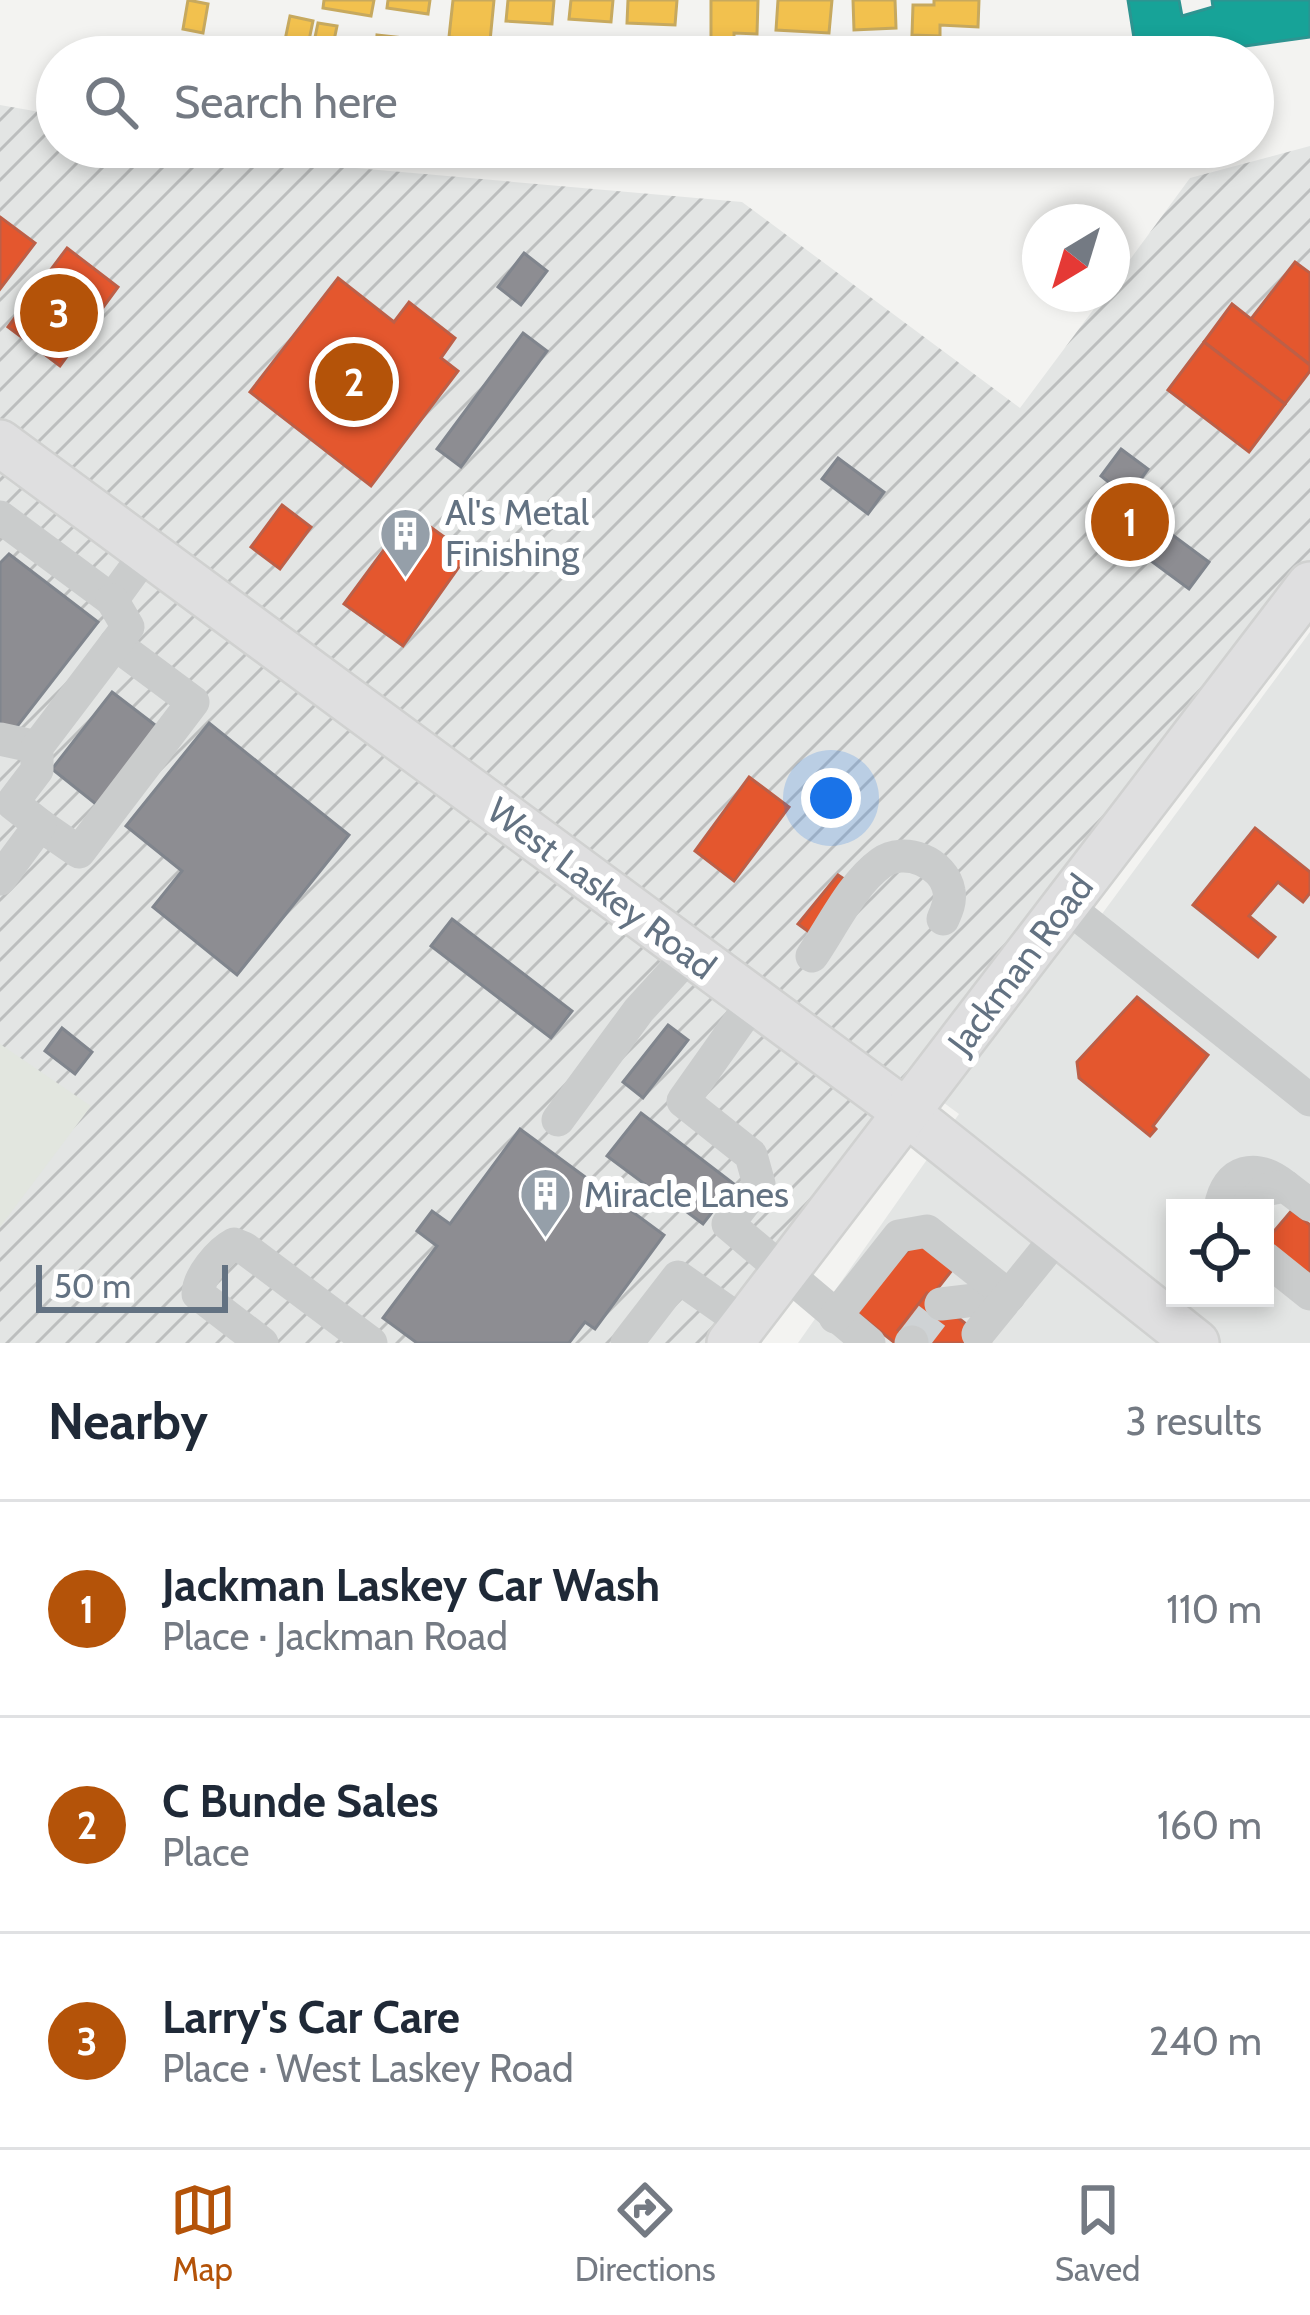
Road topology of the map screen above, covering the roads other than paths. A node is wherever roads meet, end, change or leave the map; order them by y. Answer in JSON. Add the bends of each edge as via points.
{"nodes":[{"id":1,"x":0,"y":443,"type":"edge"},
{"id":2,"x":0,"y":517,"type":"edge"},
{"id":3,"x":147,"y":552,"type":"junction"},
{"id":4,"x":1310,"y":585,"type":"edge"},
{"id":5,"x":112,"y":601,"type":"junction"},
{"id":6,"x":115,"y":644,"type":"junction"},
{"id":7,"x":0,"y":739,"type":"edge"},
{"id":8,"x":37,"y":746,"type":"junction"},
{"id":9,"x":40,"y":825,"type":"junction"},
{"id":10,"x":0,"y":879,"type":"edge"},
{"id":11,"x":1064,"y":904,"type":"junction"},
{"id":12,"x":943,"y":919,"type":"dead end"},
{"id":13,"x":691,"y":953,"type":"junction"},
{"id":14,"x":812,"y":956,"type":"dead end"},
{"id":15,"x":753,"y":1002,"type":"junction"},
{"id":16,"x":1310,"y":1100,"type":"edge"},
{"id":17,"x":908,"y":1113,"type":"junction"},
{"id":18,"x":558,"y":1120,"type":"dead end"},
{"id":19,"x":1298,"y":1196,"type":"edge"},
{"id":20,"x":1223,"y":1199,"type":"edge"},
{"id":21,"x":1256,"y":1199,"type":"edge"},
{"id":22,"x":1060,"y":1233,"type":"junction"},
{"id":23,"x":1274,"y":1265,"type":"edge"},
{"id":24,"x":786,"y":1272,"type":"junction"},
{"id":25,"x":1310,"y":1294,"type":"edge"},
{"id":26,"x":1009,"y":1297,"type":"junction"},
{"id":27,"x":941,"y":1304,"type":"dead end"},
{"id":28,"x":836,"y":1317,"type":"junction"},
{"id":29,"x":738,"y":1334,"type":"edge"},
{"id":30,"x":991,"y":1338,"type":"edge"},
{"id":31,"x":262,"y":1343,"type":"edge"},
{"id":32,"x":371,"y":1343,"type":"edge"},
{"id":33,"x":627,"y":1343,"type":"edge"},
{"id":34,"x":868,"y":1343,"type":"edge"},
{"id":35,"x":1196,"y":1343,"type":"edge"}],
"edges":[{"from":1,"to":3,"type":"main road","name":"West Laskey Road"},
{"from":2,"to":5,"type":"lane"},
{"from":3,"to":5,"type":"lane"},
{"from":3,"to":13,"type":"main road","name":"West Laskey Road"},
{"from":4,"to":11,"type":"main road","name":"Jackman Road"},
{"from":5,"to":6,"type":"lane","via":[[128,627]]},
{"from":6,"to":8,"type":"lane"},
{"from":6,"to":9,"type":"lane","via":[[193,703],[79,852]]},
{"from":7,"to":8,"type":"lane"},
{"from":8,"to":9,"type":"lane","via":[[37,770],[11,803]]},
{"from":9,"to":10,"type":"lane"},
{"from":11,"to":16,"type":"lane"},
{"from":11,"to":17,"type":"main road","name":"Jackman Road"},
{"from":12,"to":14,"type":"lane","via":[[950,893],[942,877],[916,857],[892,857],[868,875]]},
{"from":13,"to":15,"type":"main road","name":"West Laskey Road"},
{"from":13,"to":18,"type":"lane"},
{"from":15,"to":17,"type":"main road","name":"West Laskey Road"},
{"from":15,"to":24,"type":"lane","via":[[683,1101],[751,1155],[759,1184],[728,1224]]},
{"from":17,"to":22,"type":"main road","name":"West Laskey Road"},
{"from":17,"to":24,"type":"main road","name":"Jackman Road"},
{"from":19,"to":20,"type":"lane","via":[[1262,1171],[1244,1173]]},
{"from":19,"to":21,"type":"lane","via":[[1265,1190]]},
{"from":22,"to":26,"type":"lane"},
{"from":22,"to":35,"type":"main road","name":"West Laskey Road"},
{"from":23,"to":25,"type":"lane"},
{"from":24,"to":28,"type":"lane"},
{"from":24,"to":29,"type":"main road","name":"Jackman Road"},
{"from":26,"to":27,"type":"lane"},
{"from":26,"to":28,"type":"lane","via":[[927,1231],[899,1236]]},
{"from":26,"to":30,"type":"lane"},
{"from":28,"to":34,"type":"lane"},
{"from":29,"to":33,"type":"lane","via":[[678,1277]]},
{"from":31,"to":32,"type":"lane","via":[[198,1294],[234,1244]]}]}
